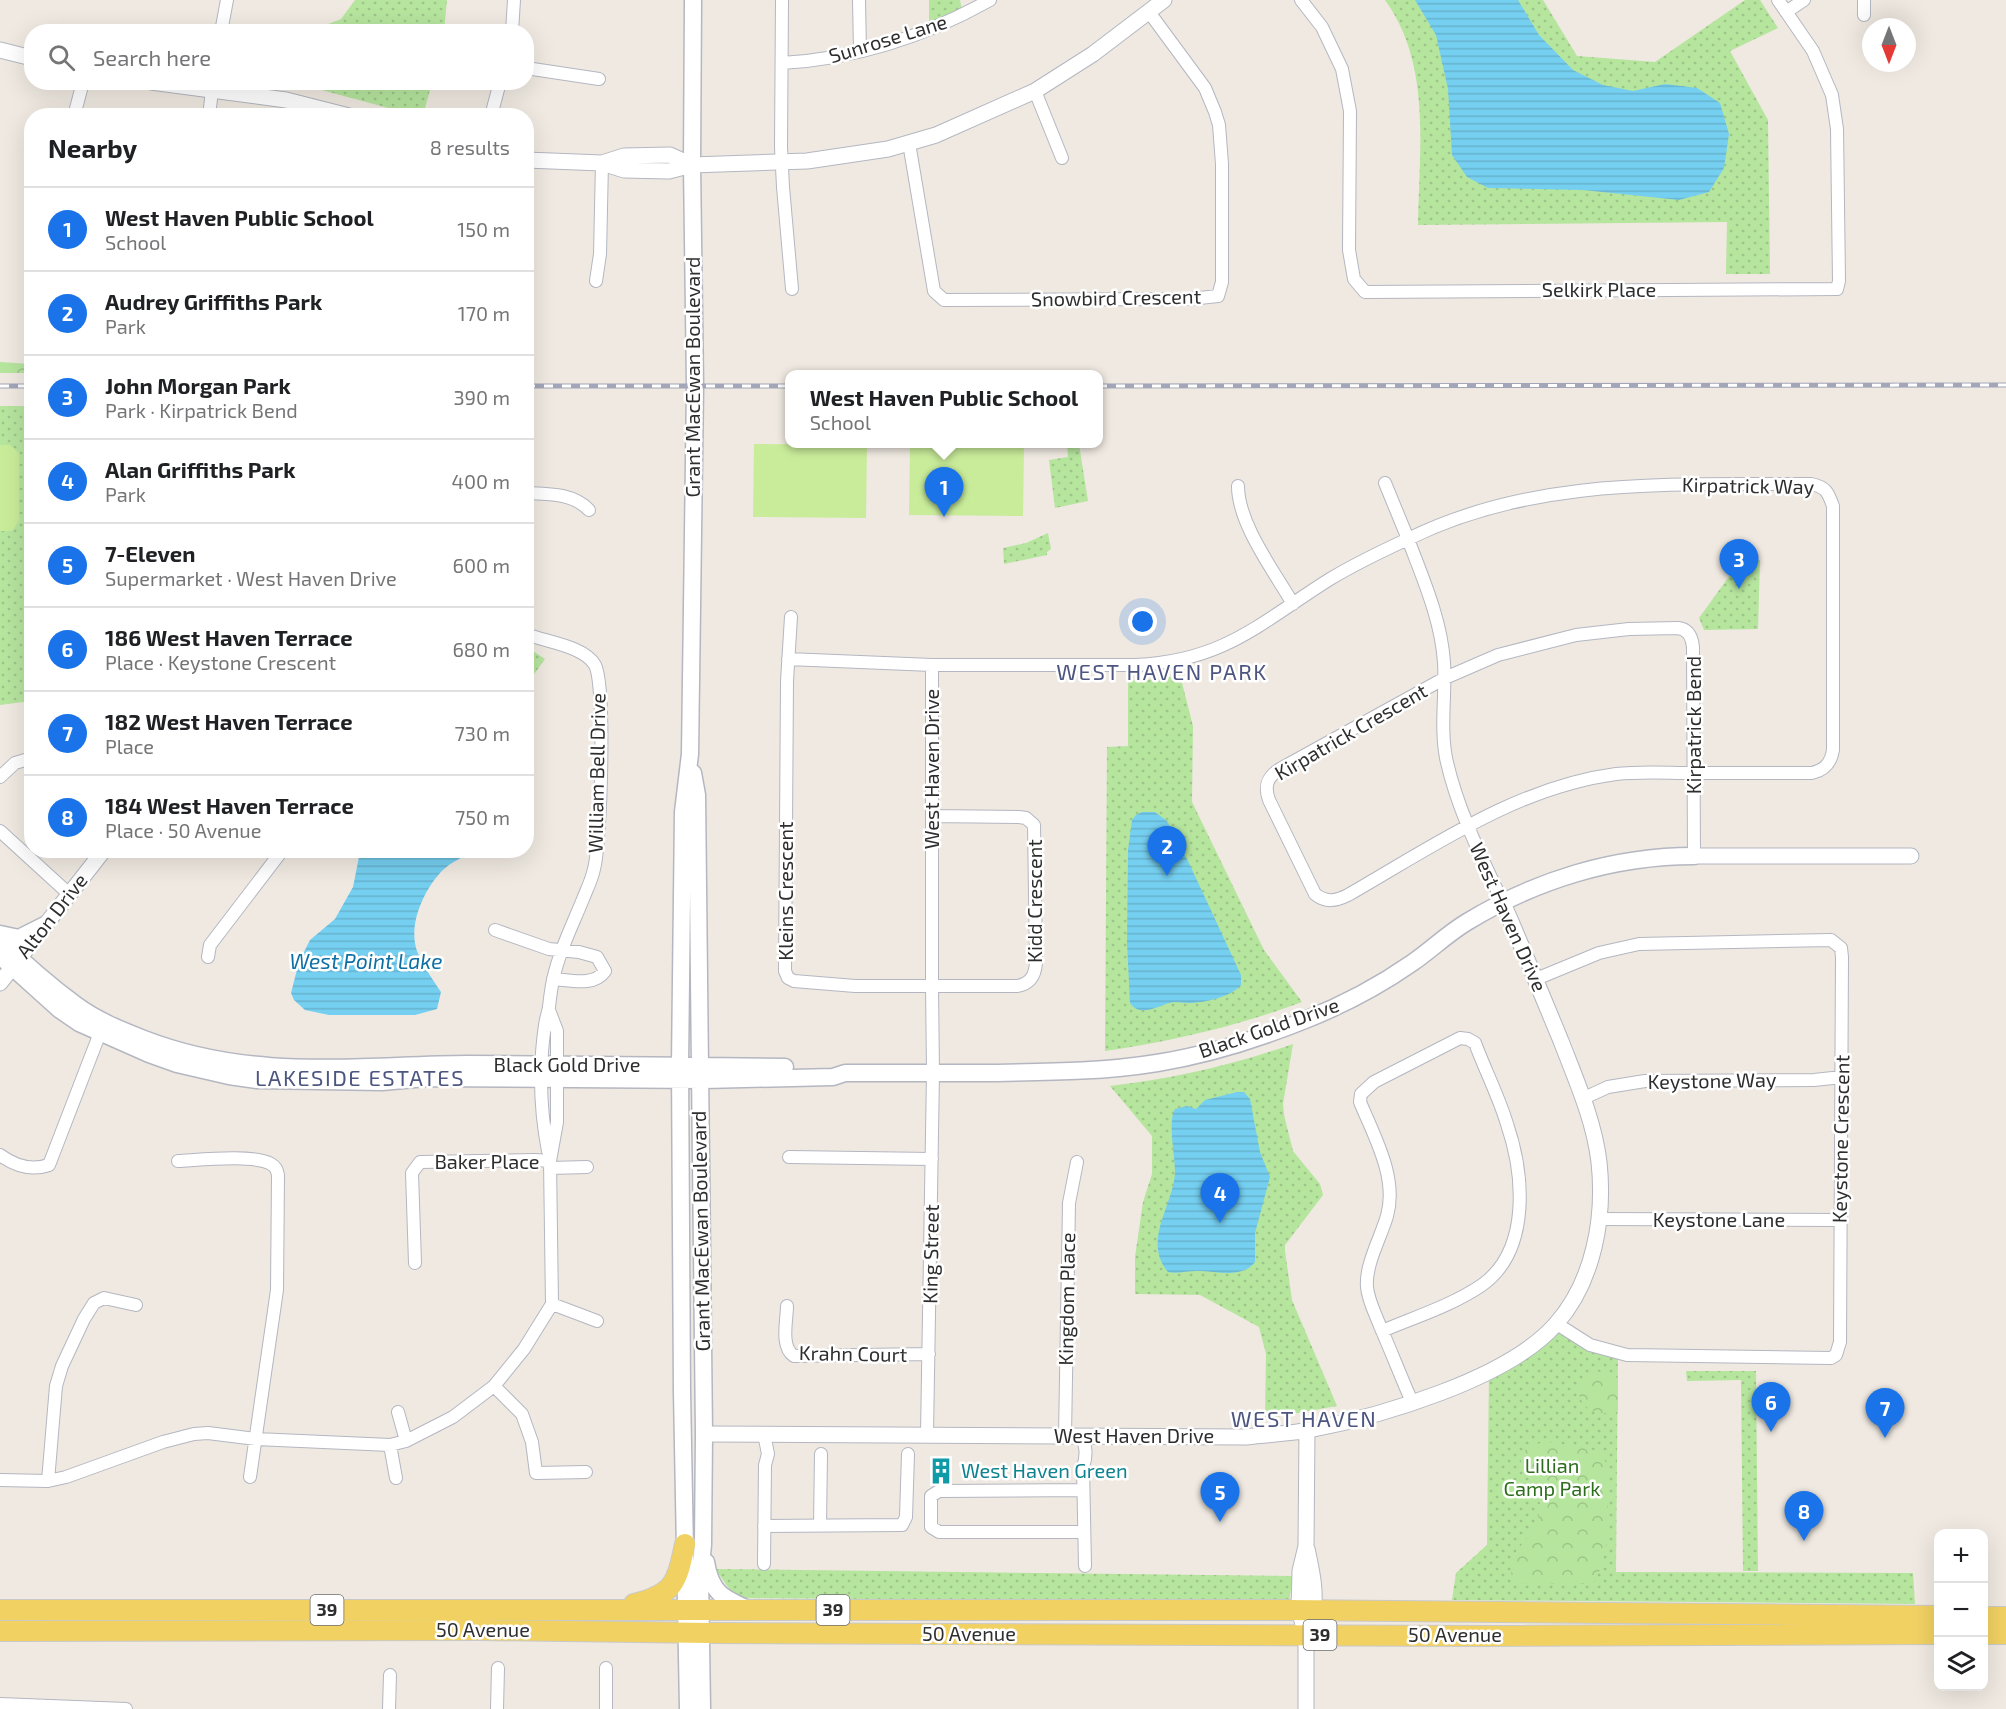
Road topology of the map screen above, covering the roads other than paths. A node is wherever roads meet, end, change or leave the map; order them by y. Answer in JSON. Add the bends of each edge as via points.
{"nodes":[{"id":1,"x":227,"y":0,"type":"edge"},
{"id":2,"x":514,"y":0,"type":"edge"},
{"id":3,"x":693,"y":0,"type":"edge"},
{"id":4,"x":782,"y":0,"type":"edge"},
{"id":5,"x":860,"y":0,"type":"edge"},
{"id":6,"x":990,"y":0,"type":"edge"},
{"id":7,"x":1164,"y":0,"type":"edge"},
{"id":8,"x":1301,"y":0,"type":"edge"},
{"id":9,"x":1778,"y":0,"type":"edge"},
{"id":10,"x":1804,"y":0,"type":"edge"},
{"id":11,"x":1864,"y":0,"type":"edge"},
{"id":12,"x":1149,"y":12,"type":"junction"},
{"id":13,"x":1786,"y":12,"type":"junction"},
{"id":14,"x":1864,"y":15,"type":"dead end"},
{"id":15,"x":222,"y":24,"type":"edge"},
{"id":16,"x":512,"y":24,"type":"edge"},
{"id":17,"x":0,"y":50,"type":"edge"},
{"id":18,"x":860,"y":51,"type":"junction"},
{"id":19,"x":24,"y":56,"type":"edge"},
{"id":20,"x":782,"y":63,"type":"junction"},
{"id":21,"x":534,"y":69,"type":"edge"},
{"id":22,"x":599,"y":79,"type":"dead end"},
{"id":23,"x":81,"y":90,"type":"edge"},
{"id":24,"x":212,"y":90,"type":"edge"},
{"id":25,"x":233,"y":90,"type":"edge"},
{"id":26,"x":498,"y":90,"type":"edge"},
{"id":27,"x":1035,"y":91,"type":"junction"},
{"id":28,"x":76,"y":108,"type":"edge"},
{"id":29,"x":210,"y":108,"type":"edge"},
{"id":30,"x":318,"y":108,"type":"edge"},
{"id":31,"x":493,"y":108,"type":"edge"},
{"id":32,"x":909,"y":143,"type":"junction"},
{"id":33,"x":1062,"y":158,"type":"dead end"},
{"id":34,"x":534,"y":160,"type":"edge"},
{"id":35,"x":602,"y":163,"type":"junction"},
{"id":36,"x":782,"y":163,"type":"junction"},
{"id":37,"x":692,"y":165,"type":"junction"},
{"id":38,"x":596,"y":281,"type":"dead end"},
{"id":39,"x":792,"y":289,"type":"dead end"},
{"id":40,"x":1385,"y":483,"type":"dead end"},
{"id":41,"x":1238,"y":486,"type":"dead end"},
{"id":42,"x":534,"y":494,"type":"edge"},
{"id":43,"x":589,"y":510,"type":"dead end"},
{"id":44,"x":1408,"y":539,"type":"junction"},
{"id":45,"x":1293,"y":604,"type":"junction"},
{"id":46,"x":791,"y":617,"type":"dead end"},
{"id":47,"x":534,"y":637,"type":"edge"},
{"id":48,"x":788,"y":659,"type":"junction"},
{"id":49,"x":932,"y":665,"type":"junction"},
{"id":50,"x":1445,"y":678,"type":"junction"},
{"id":51,"x":690,"y":754,"type":"junction"},
{"id":52,"x":24,"y":760,"type":"edge"},
{"id":53,"x":1694,"y":773,"type":"junction"},
{"id":54,"x":0,"y":777,"type":"edge"},
{"id":55,"x":932,"y":816,"type":"junction"},
{"id":56,"x":1468,"y":826,"type":"junction"},
{"id":57,"x":0,"y":831,"type":"edge"},
{"id":58,"x":24,"y":853,"type":"edge"},
{"id":59,"x":1694,"y":856,"type":"junction"},
{"id":60,"x":1911,"y":856,"type":"dead end"},
{"id":61,"x":29,"y":858,"type":"edge"},
{"id":62,"x":97,"y":858,"type":"edge"},
{"id":63,"x":276,"y":858,"type":"edge"},
{"id":64,"x":68,"y":894,"type":"junction"},
{"id":65,"x":1503,"y":903,"type":"junction"},
{"id":66,"x":45,"y":925,"type":"junction"},
{"id":67,"x":495,"y":930,"type":"dead end"},
{"id":68,"x":0,"y":934,"type":"edge"},
{"id":69,"x":0,"y":940,"type":"edge"},
{"id":70,"x":561,"y":951,"type":"junction"},
{"id":71,"x":208,"y":957,"type":"dead end"},
{"id":72,"x":10,"y":961,"type":"edge"},
{"id":73,"x":553,"y":979,"type":"junction"},
{"id":74,"x":1536,"y":979,"type":"junction"},
{"id":75,"x":0,"y":982,"type":"edge"},
{"id":76,"x":932,"y":986,"type":"junction"},
{"id":77,"x":102,"y":1027,"type":"junction"},
{"id":78,"x":549,"y":1071,"type":"junction"},
{"id":79,"x":680,"y":1072,"type":"junction"},
{"id":80,"x":700,"y":1072,"type":"junction"},
{"id":81,"x":933,"y":1073,"type":"junction"},
{"id":82,"x":1842,"y":1077,"type":"junction"},
{"id":83,"x":1584,"y":1098,"type":"junction"},
{"id":84,"x":0,"y":1155,"type":"edge"},
{"id":85,"x":789,"y":1157,"type":"dead end"},
{"id":86,"x":932,"y":1159,"type":"junction"},
{"id":87,"x":178,"y":1161,"type":"dead end"},
{"id":88,"x":1077,"y":1162,"type":"dead end"},
{"id":89,"x":550,"y":1164,"type":"junction"},
{"id":90,"x":587,"y":1167,"type":"dead end"},
{"id":91,"x":1599,"y":1219,"type":"junction"},
{"id":92,"x":1840,"y":1220,"type":"junction"},
{"id":93,"x":415,"y":1263,"type":"dead end"},
{"id":94,"x":552,"y":1304,"type":"junction"},
{"id":95,"x":136,"y":1305,"type":"dead end"},
{"id":96,"x":787,"y":1306,"type":"dead end"},
{"id":97,"x":597,"y":1321,"type":"dead end"},
{"id":98,"x":1557,"y":1324,"type":"junction"},
{"id":99,"x":1382,"y":1331,"type":"junction"},
{"id":100,"x":929,"y":1354,"type":"junction"},
{"id":101,"x":494,"y":1386,"type":"junction"},
{"id":102,"x":1412,"y":1402,"type":"junction"},
{"id":103,"x":398,"y":1412,"type":"dead end"},
{"id":104,"x":1307,"y":1430,"type":"junction"},
{"id":105,"x":704,"y":1434,"type":"junction"},
{"id":106,"x":764,"y":1434,"type":"junction"},
{"id":107,"x":927,"y":1436,"type":"junction"},
{"id":108,"x":1065,"y":1436,"type":"junction"},
{"id":109,"x":1082,"y":1436,"type":"junction"},
{"id":110,"x":256,"y":1440,"type":"junction"},
{"id":111,"x":406,"y":1441,"type":"junction"},
{"id":112,"x":390,"y":1445,"type":"junction"},
{"id":113,"x":821,"y":1454,"type":"dead end"},
{"id":114,"x":908,"y":1454,"type":"dead end"},
{"id":115,"x":586,"y":1472,"type":"dead end"},
{"id":116,"x":250,"y":1477,"type":"dead end"},
{"id":117,"x":396,"y":1478,"type":"dead end"},
{"id":118,"x":0,"y":1480,"type":"edge"},
{"id":119,"x":48,"y":1481,"type":"junction"},
{"id":120,"x":1083,"y":1490,"type":"junction"},
{"id":121,"x":820,"y":1525,"type":"junction"},
{"id":122,"x":764,"y":1526,"type":"junction"},
{"id":123,"x":1084,"y":1532,"type":"junction"},
{"id":124,"x":694,"y":1544,"type":"junction"},
{"id":125,"x":764,"y":1564,"type":"dead end"},
{"id":126,"x":1085,"y":1566,"type":"dead end"},
{"id":127,"x":0,"y":1610,"type":"edge"},
{"id":128,"x":611,"y":1610,"type":"junction"},
{"id":129,"x":693,"y":1610,"type":"junction"},
{"id":130,"x":751,"y":1610,"type":"junction"},
{"id":131,"x":1306,"y":1610,"type":"junction"},
{"id":132,"x":1934,"y":1616,"type":"edge"},
{"id":133,"x":1994,"y":1618,"type":"edge"},
{"id":134,"x":0,"y":1631,"type":"edge"},
{"id":135,"x":693,"y":1633,"type":"junction"},
{"id":136,"x":1934,"y":1634,"type":"edge"},
{"id":137,"x":2006,"y":1634,"type":"edge"},
{"id":138,"x":1306,"y":1635,"type":"junction"},
{"id":139,"x":498,"y":1668,"type":"dead end"},
{"id":140,"x":606,"y":1668,"type":"dead end"},
{"id":141,"x":390,"y":1675,"type":"dead end"},
{"id":142,"x":0,"y":1704,"type":"edge"},
{"id":143,"x":126,"y":1709,"type":"edge"},
{"id":144,"x":389,"y":1709,"type":"edge"},
{"id":145,"x":497,"y":1709,"type":"edge"},
{"id":146,"x":606,"y":1709,"type":"edge"},
{"id":147,"x":688,"y":1709,"type":"edge"},
{"id":148,"x":702,"y":1709,"type":"edge"},
{"id":149,"x":1306,"y":1709,"type":"edge"}],
"edges":[{"from":1,"to":15,"type":"street"},
{"from":2,"to":16,"type":"street"},
{"from":3,"to":37,"type":"main road","name":"Grant MacEwan Boulevard"},
{"from":4,"to":20,"type":"street"},
{"from":5,"to":18,"type":"street"},
{"from":6,"to":18,"type":"street","name":"Sunrose Lane","via":[[927,32]]},
{"from":7,"to":12,"type":"street"},
{"from":8,"to":13,"type":"street","name":"Selkirk Place","via":[[1322,27],[1342,69],[1350,111],[1349,250],[1354,279],[1365,292],[1837,289],[1837,129],[1832,95],[1813,51]]},
{"from":9,"to":13,"type":"street","name":"Selkirk Place"},
{"from":10,"to":13,"type":"street"},
{"from":11,"to":14,"type":"street"},
{"from":12,"to":27,"type":"street"},
{"from":12,"to":32,"type":"street","name":"Snowbird Crescent","via":[[1204,88],[1219,125],[1222,282],[1218,296],[944,300],[934,291]]},
{"from":17,"to":19,"type":"street"},
{"from":18,"to":20,"type":"street","name":"Sunrose Lane","via":[[823,60]]},
{"from":20,"to":36,"type":"street"},
{"from":21,"to":22,"type":"street"},
{"from":23,"to":28,"type":"street"},
{"from":24,"to":29,"type":"street"},
{"from":25,"to":30,"type":"street"},
{"from":26,"to":31,"type":"street"},
{"from":27,"to":32,"type":"street"},
{"from":27,"to":33,"type":"street"},
{"from":32,"to":36,"type":"street"},
{"from":34,"to":35,"type":"street"},
{"from":35,"to":37,"type":"street","via":[[624,156],[670,155]]},
{"from":35,"to":38,"type":"street"},
{"from":36,"to":37,"type":"street"},
{"from":36,"to":39,"type":"street"},
{"from":37,"to":51,"type":"main road","name":"Grant MacEwan Boulevard","via":[[695,386]]},
{"from":40,"to":44,"type":"street"},
{"from":41,"to":45,"type":"street","via":[[1245,521]]},
{"from":42,"to":43,"type":"street","via":[[569,497]]},
{"from":44,"to":45,"type":"street","name":"West Haven Drive","via":[[1332,578]]},
{"from":44,"to":50,"type":"street","name":"West Haven Drive","via":[[1438,623]]},
{"from":44,"to":53,"type":"street","name":"Kirpatrick Way","via":[[1481,509],[1561,493],[1644,485],[1823,486],[1833,506],[1832,757],[1825,768],[1812,773]]},
{"from":45,"to":49,"type":"street","name":"West Haven Drive","via":[[1228,644],[1174,661],[1136,665]]},
{"from":46,"to":48,"type":"street","name":"Kleins Crescent"},
{"from":47,"to":70,"type":"street","name":"William Bell Drive","via":[[585,654],[595,664],[598,683],[601,745],[597,849],[594,870]]},
{"from":48,"to":49,"type":"street"},
{"from":48,"to":76,"type":"street","name":"Kleins Crescent","via":[[788,978],[855,986]]},
{"from":49,"to":55,"type":"street","name":"West Haven Drive"},
{"from":50,"to":53,"type":"street","name":"Kirpatrick Bend","via":[[1498,655],[1576,635],[1646,628],[1684,629],[1693,646]]},
{"from":50,"to":56,"type":"street","name":"West Haven Drive","via":[[1446,755]]},
{"from":50,"to":56,"type":"street","name":"Kirpatrick Crescent","via":[[1276,772],[1267,782],[1266,793],[1311,886],[1326,900],[1340,899]]},
{"from":51,"to":79,"type":"main road","name":"Grant MacEwan Boulevard","via":[[683,812]]},
{"from":51,"to":80,"type":"main road","name":"Grant MacEwan Boulevard","via":[[697,795]]},
{"from":52,"to":54,"type":"street"},
{"from":53,"to":56,"type":"street","via":[[1616,774],[1574,783],[1497,810]]},
{"from":53,"to":59,"type":"street","name":"Kirpatrick Bend"},
{"from":55,"to":76,"type":"street","name":"West Haven Drive"},
{"from":55,"to":76,"type":"street","name":"Kidd Crescent","via":[[1019,817],[1034,825],[1036,963],[1034,975],[1026,984]]},
{"from":56,"to":65,"type":"street","name":"West Haven Drive"},
{"from":57,"to":58,"type":"street"},
{"from":59,"to":60,"type":"street"},
{"from":59,"to":65,"type":"main road","name":"Black Gold Drive","via":[[1601,866]]},
{"from":61,"to":64,"type":"street"},
{"from":62,"to":64,"type":"street","name":"Alton Drive"},
{"from":63,"to":71,"type":"street","via":[[210,945]]},
{"from":64,"to":66,"type":"street","name":"Alton Drive"},
{"from":65,"to":74,"type":"street","name":"West Haven Drive"},
{"from":65,"to":81,"type":"main road","name":"Black Gold Drive","via":[[1467,922],[1396,974],[1350,1001],[1249,1040],[1158,1063],[1106,1070]]},
{"from":66,"to":68,"type":"main road","via":[[23,937]]},
{"from":66,"to":72,"type":"street","name":"Alton Drive"},
{"from":67,"to":70,"type":"street"},
{"from":69,"to":72,"type":"main road","name":"Black Gold Drive"},
{"from":70,"to":73,"type":"street","name":"William Bell Drive"},
{"from":70,"to":73,"type":"street","via":[[597,957],[604,971],[591,981]]},
{"from":72,"to":75,"type":"street","name":"Alton Drive"},
{"from":72,"to":77,"type":"main road","name":"Black Gold Drive","via":[[60,1010]]},
{"from":73,"to":78,"type":"street","name":"William Bell Drive","via":[[549,1010],[557,1031]]},
{"from":74,"to":82,"type":"street","name":"Keystone Crescent","via":[[1599,953],[1639,944],[1831,940],[1841,948],[1842,957]]},
{"from":74,"to":83,"type":"street","name":"West Haven Drive"},
{"from":76,"to":81,"type":"street","name":"West Haven Drive"},
{"from":77,"to":78,"type":"main road","name":"Black Gold Drive","via":[[174,1051],[264,1067]]},
{"from":77,"to":84,"type":"street","via":[[49,1165],[37,1169],[12,1164]]},
{"from":78,"to":79,"type":"main road","name":"Black Gold Drive"},
{"from":78,"to":89,"type":"street","name":"William Bell Drive","via":[[557,1122]]},
{"from":79,"to":80,"type":"main road","name":"Black Gold Drive"},
{"from":79,"to":124,"type":"main road","name":"Grant MacEwan Boulevard","via":[[681,1380]]},
{"from":80,"to":81,"type":"main road","name":"Black Gold Drive","via":[[826,1067],[845,1073]]},
{"from":80,"to":105,"type":"main road","name":"Grant MacEwan Boulevard"},
{"from":81,"to":86,"type":"street","name":"King Street"},
{"from":82,"to":83,"type":"street","name":"Keystone Way","via":[[1645,1081],[1608,1087]]},
{"from":82,"to":92,"type":"street","name":"Keystone Crescent"},
{"from":83,"to":91,"type":"street","name":"West Haven Drive","via":[[1598,1160]]},
{"from":85,"to":86,"type":"street"},
{"from":86,"to":100,"type":"street","name":"King Street"},
{"from":87,"to":110,"type":"street","via":[[254,1159],[272,1164],[278,1175],[277,1290]]},
{"from":88,"to":108,"type":"street","name":"Kingdom Place","via":[[1069,1203]]},
{"from":89,"to":90,"type":"street"},
{"from":89,"to":93,"type":"street","name":"Baker Place","via":[[535,1160],[420,1162],[412,1173]]},
{"from":89,"to":94,"type":"street","name":"William Bell Drive"},
{"from":91,"to":92,"type":"street","name":"Keystone Lane"},
{"from":91,"to":98,"type":"street","name":"West Haven Drive","via":[[1586,1274]]},
{"from":92,"to":98,"type":"street","name":"Keystone Crescent","via":[[1840,1342],[1831,1358],[1627,1355],[1590,1345]]},
{"from":94,"to":97,"type":"street"},
{"from":94,"to":101,"type":"street","via":[[524,1349]]},
{"from":95,"to":119,"type":"street","via":[[104,1298],[88,1310],[58,1376]]},
{"from":96,"to":100,"type":"street","name":"Krahn Court","via":[[786,1346],[794,1356]]},
{"from":98,"to":102,"type":"street","name":"West Haven Drive","via":[[1509,1361]]},
{"from":99,"to":99,"type":"street","via":[[1367,1284],[1388,1215],[1390,1185],[1360,1094],[1374,1082],[1460,1038],[1468,1039],[1474,1043],[1507,1123],[1516,1157],[1519,1204],[1514,1245],[1501,1266],[1482,1284]]},
{"from":99,"to":102,"type":"street"},
{"from":100,"to":107,"type":"street","name":"King Street"},
{"from":101,"to":111,"type":"street","via":[[453,1417]]},
{"from":101,"to":115,"type":"street","via":[[522,1414],[532,1442],[536,1473]]},
{"from":102,"to":104,"type":"street","name":"West Haven Drive"},
{"from":103,"to":111,"type":"street"},
{"from":104,"to":109,"type":"street","name":"West Haven Drive","via":[[1246,1437]]},
{"from":104,"to":131,"type":"street","via":[[1306,1546],[1300,1571]]},
{"from":105,"to":106,"type":"street","name":"West Haven Drive"},
{"from":105,"to":124,"type":"main road","name":"Grant MacEwan Boulevard"},
{"from":106,"to":107,"type":"street","name":"West Haven Drive"},
{"from":106,"to":122,"type":"street","via":[[760,1446],[765,1465]]},
{"from":107,"to":108,"type":"street","name":"West Haven Drive"},
{"from":108,"to":109,"type":"street","name":"West Haven Drive"},
{"from":109,"to":120,"type":"street","via":[[1078,1456],[1083,1467]]},
{"from":110,"to":112,"type":"street"},
{"from":110,"to":116,"type":"street"},
{"from":110,"to":119,"type":"street","via":[[220,1433],[194,1434]]},
{"from":111,"to":112,"type":"street"},
{"from":112,"to":117,"type":"street"},
{"from":113,"to":121,"type":"street"},
{"from":114,"to":121,"type":"street","via":[[906,1517],[902,1525]]},
{"from":118,"to":119,"type":"street"},
{"from":120,"to":123,"type":"street"},
{"from":120,"to":123,"type":"street","via":[[939,1491],[932,1496],[931,1527],[939,1532]]},
{"from":121,"to":122,"type":"street"},
{"from":122,"to":125,"type":"street"},
{"from":123,"to":126,"type":"street"},
{"from":124,"to":128,"type":"main road","via":[[678,1575],[663,1593]]},
{"from":124,"to":129,"type":"main road","name":"Grant MacEwan Boulevard"},
{"from":124,"to":130,"type":"main road","via":[[716,1591]]},
{"from":127,"to":128,"type":"main road","name":"50 Avenue","number":"39"},
{"from":128,"to":129,"type":"main road","name":"50 Avenue","number":"39"},
{"from":129,"to":130,"type":"main road","name":"50 Avenue","number":"39"},
{"from":129,"to":135,"type":"main road","name":"Grant MacEwan Boulevard"},
{"from":130,"to":131,"type":"main road","name":"50 Avenue","number":"39"},
{"from":131,"to":132,"type":"main road","name":"50 Avenue","number":"39"},
{"from":131,"to":138,"type":"street"},
{"from":133,"to":137,"type":"main road"},
{"from":134,"to":135,"type":"main road","name":"50 Avenue","number":"39"},
{"from":135,"to":138,"type":"main road","name":"50 Avenue","number":"39"},
{"from":135,"to":147,"type":"main road","name":"Grant MacEwan Boulevard"},
{"from":135,"to":148,"type":"main road","name":"Grant MacEwan Boulevard"},
{"from":136,"to":138,"type":"main road","name":"50 Avenue","number":"39"},
{"from":138,"to":149,"type":"street"},
{"from":139,"to":145,"type":"street"},
{"from":140,"to":146,"type":"street"},
{"from":141,"to":144,"type":"street"},
{"from":142,"to":143,"type":"street"}]}
